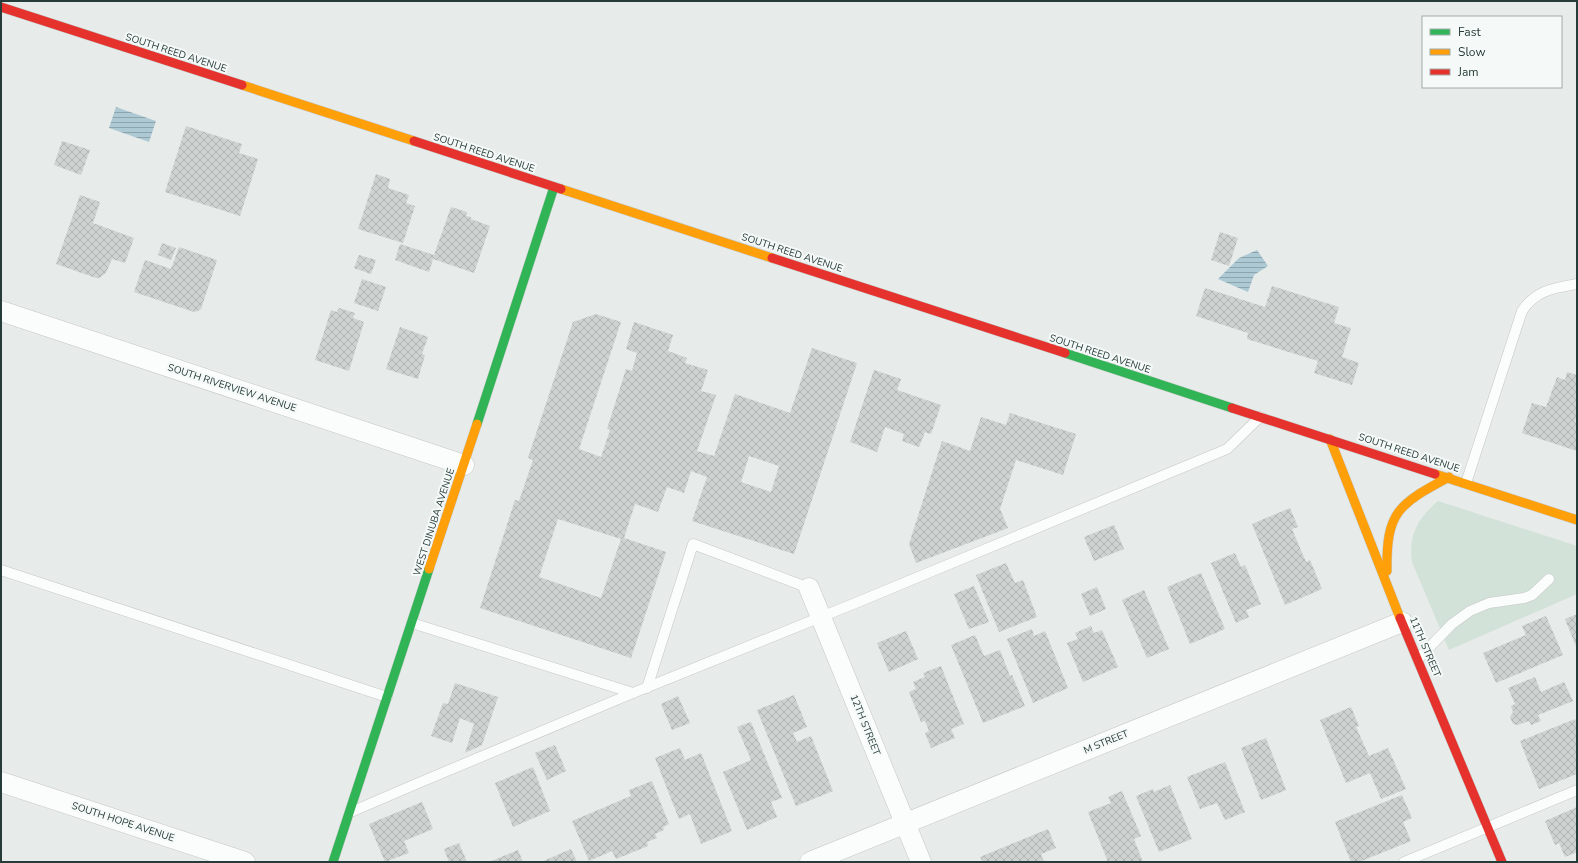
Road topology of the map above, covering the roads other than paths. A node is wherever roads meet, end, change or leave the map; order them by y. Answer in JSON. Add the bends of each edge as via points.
{"nodes":[{"id":1,"x":1,"y":8,"type":"edge"},
{"id":2,"x":554,"y":187,"type":"junction"},
{"id":3,"x":1577,"y":284,"type":"edge"},
{"id":4,"x":1,"y":311,"type":"edge"},
{"id":5,"x":1260,"y":417,"type":"junction"},
{"id":6,"x":1330,"y":439,"type":"junction"},
{"id":7,"x":464,"y":465,"type":"junction"},
{"id":8,"x":1449,"y":477,"type":"junction"},
{"id":9,"x":1466,"y":483,"type":"junction"},
{"id":10,"x":1577,"y":520,"type":"edge"},
{"id":11,"x":1,"y":570,"type":"edge"},
{"id":12,"x":1548,"y":579,"type":"dead end"},
{"id":13,"x":1388,"y":586,"type":"junction"},
{"id":14,"x":809,"y":588,"type":"joint"},
{"id":15,"x":821,"y":616,"type":"junction"},
{"id":16,"x":1402,"y":622,"type":"junction"},
{"id":17,"x":412,"y":623,"type":"junction"},
{"id":18,"x":1418,"y":659,"type":"junction"},
{"id":19,"x":647,"y":688,"type":"junction"},
{"id":20,"x":633,"y":693,"type":"junction"},
{"id":21,"x":387,"y":697,"type":"junction"},
{"id":22,"x":1,"y":782,"type":"edge"},
{"id":23,"x":1577,"y":790,"type":"edge"},
{"id":24,"x":349,"y":813,"type":"junction"},
{"id":25,"x":905,"y":823,"type":"junction"},
{"id":26,"x":1488,"y":827,"type":"junction"},
{"id":27,"x":337,"y":858,"type":"edge"},
{"id":28,"x":245,"y":862,"type":"edge"},
{"id":29,"x":810,"y":862,"type":"edge"},
{"id":30,"x":921,"y":862,"type":"edge"},
{"id":31,"x":1404,"y":862,"type":"edge"},
{"id":32,"x":1502,"y":862,"type":"edge"}],
"edges":[{"from":1,"to":2,"type":"street","name":"SOUTH REED AVENUE"},
{"from":2,"to":5,"type":"street","name":"SOUTH REED AVENUE"},
{"from":2,"to":7,"type":"street","name":"WEST DINUBA AVENUE"},
{"from":3,"to":9,"type":"lane","via":[[1544,291],[1528,302],[1522,311]]},
{"from":4,"to":7,"type":"street","name":"SOUTH RIVERVIEW AVENUE"},
{"from":5,"to":6,"type":"street","name":"SOUTH REED AVENUE"},
{"from":5,"to":15,"type":"lane","via":[[1227,449]]},
{"from":6,"to":8,"type":"street","name":"SOUTH REED AVENUE"},
{"from":6,"to":13,"type":"street","name":"11TH STREET"},
{"from":7,"to":17,"type":"street","name":"WEST DINUBA AVENUE"},
{"from":8,"to":9,"type":"street","name":"SOUTH REED AVENUE"},
{"from":8,"to":13,"type":"street","via":[[1415,496],[1404,504],[1397,514],[1387,540]]},
{"from":9,"to":10,"type":"street","name":"SOUTH REED AVENUE"},
{"from":11,"to":21,"type":"lane"},
{"from":12,"to":18,"type":"lane","via":[[1532,595],[1489,603],[1470,611],[1452,624]]},
{"from":13,"to":16,"type":"street","name":"11TH STREET"},
{"from":14,"to":15,"type":"street","name":"12TH STREET"},
{"from":14,"to":19,"type":"lane","via":[[692,544]]},
{"from":15,"to":19,"type":"lane"},
{"from":15,"to":25,"type":"street","name":"12TH STREET"},
{"from":16,"to":18,"type":"street","name":"11TH STREET"},
{"from":16,"to":25,"type":"street","name":"M STREET"},
{"from":17,"to":20,"type":"lane"},
{"from":17,"to":21,"type":"street","name":"WEST DINUBA AVENUE"},
{"from":18,"to":26,"type":"street","name":"11TH STREET"},
{"from":19,"to":20,"type":"lane"},
{"from":20,"to":24,"type":"lane"},
{"from":21,"to":24,"type":"street","name":"WEST DINUBA AVENUE"},
{"from":22,"to":28,"type":"street","name":"SOUTH HOPE AVENUE"},
{"from":23,"to":26,"type":"lane"},
{"from":24,"to":27,"type":"street","name":"WEST DINUBA AVENUE"},
{"from":25,"to":29,"type":"street","name":"M STREET"},
{"from":25,"to":30,"type":"street","name":"12TH STREET"},
{"from":26,"to":31,"type":"lane"},
{"from":26,"to":32,"type":"street","name":"11TH STREET"}]}
